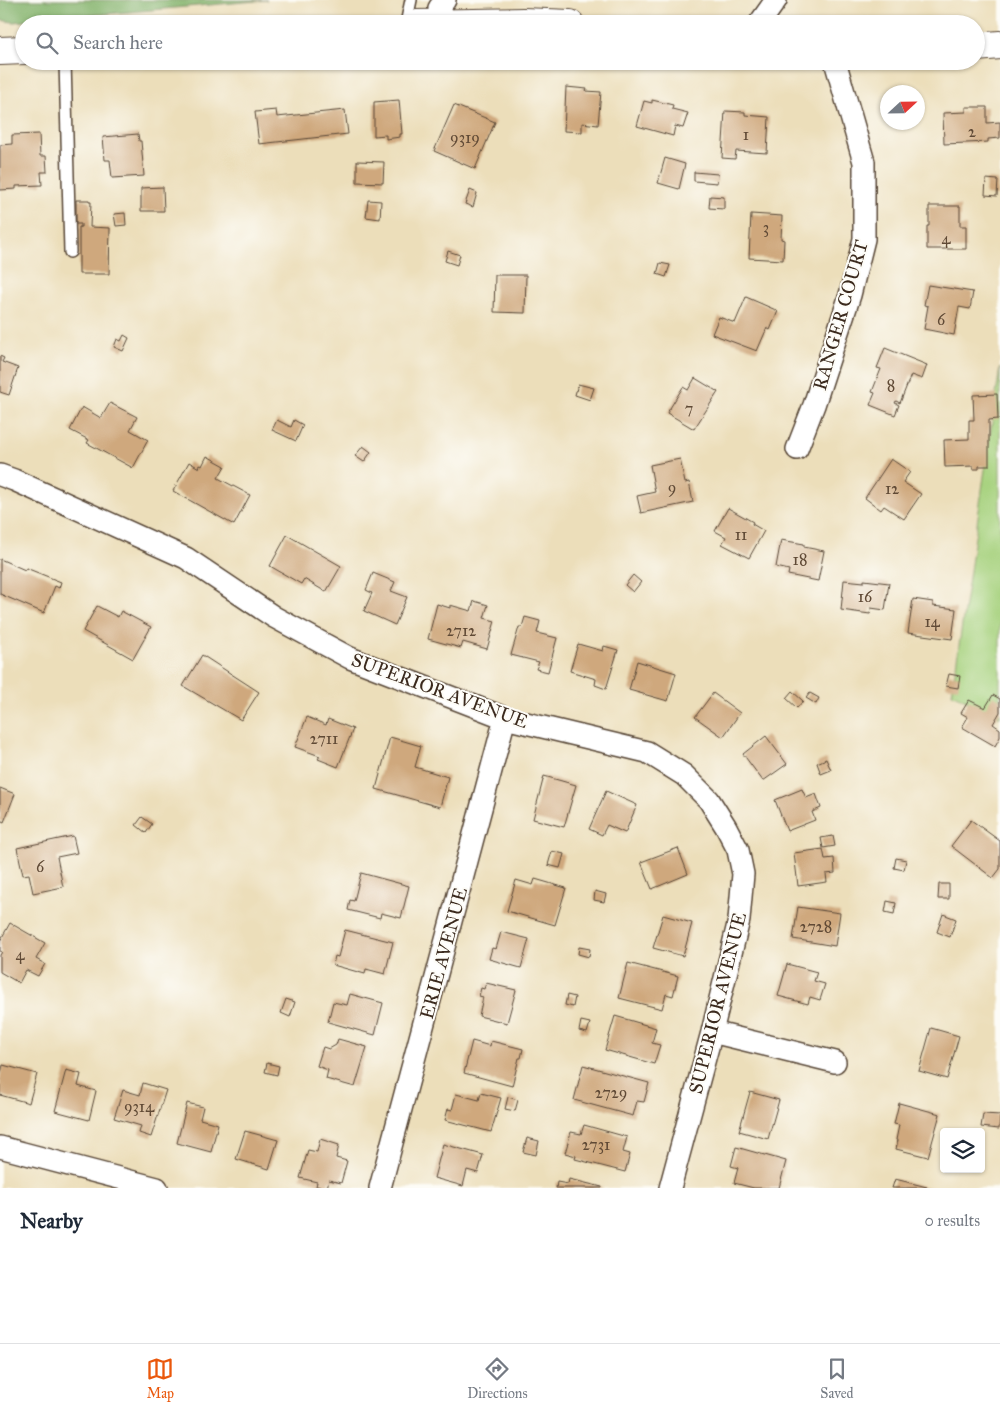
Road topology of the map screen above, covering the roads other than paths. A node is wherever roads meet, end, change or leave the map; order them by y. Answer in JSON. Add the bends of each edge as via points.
{"nodes":[{"id":1,"x":411,"y":0,"type":"edge"},
{"id":2,"x":776,"y":0,"type":"edge"},
{"id":3,"x":408,"y":15,"type":"edge"},
{"id":4,"x":765,"y":15,"type":"edge"},
{"id":5,"x":1000,"y":45,"type":"edge"},
{"id":6,"x":985,"y":46,"type":"edge"},
{"id":7,"x":15,"y":50,"type":"edge"},
{"id":8,"x":0,"y":51,"type":"edge"},
{"id":9,"x":65,"y":70,"type":"edge"},
{"id":10,"x":838,"y":70,"type":"edge"},
{"id":11,"x":70,"y":252,"type":"dead end"},
{"id":12,"x":796,"y":449,"type":"dead end"},
{"id":13,"x":0,"y":475,"type":"edge"},
{"id":14,"x":505,"y":718,"type":"junction"},
{"id":15,"x":712,"y":1032,"type":"junction"},
{"id":16,"x":836,"y":1062,"type":"dead end"},
{"id":17,"x":0,"y":1147,"type":"edge"},
{"id":18,"x":87,"y":1180,"type":"edge"},
{"id":19,"x":157,"y":1188,"type":"edge"},
{"id":20,"x":380,"y":1188,"type":"edge"},
{"id":21,"x":670,"y":1188,"type":"edge"}],
"edges":[{"from":1,"to":3,"type":"lane"},
{"from":2,"to":4,"type":"street"},
{"from":5,"to":6,"type":"street"},
{"from":7,"to":8,"type":"street"},
{"from":9,"to":11,"type":"lane"},
{"from":10,"to":12,"type":"street","name":"RANGER COURT","via":[[864,162],[864,239],[844,314]]},
{"from":13,"to":14,"type":"street","name":"SUPERIOR AVENUE","via":[[186,558],[274,617],[350,658]]},
{"from":14,"to":15,"type":"street","name":"SUPERIOR AVENUE","via":[[647,752],[684,775],[709,800],[738,850],[744,874],[739,920]]},
{"from":14,"to":20,"type":"street","name":"ERIE AVENUE"},
{"from":15,"to":16,"type":"street"},
{"from":15,"to":21,"type":"street","name":"SUPERIOR AVENUE"},
{"from":17,"to":18,"type":"street"},
{"from":18,"to":19,"type":"street"}]}
